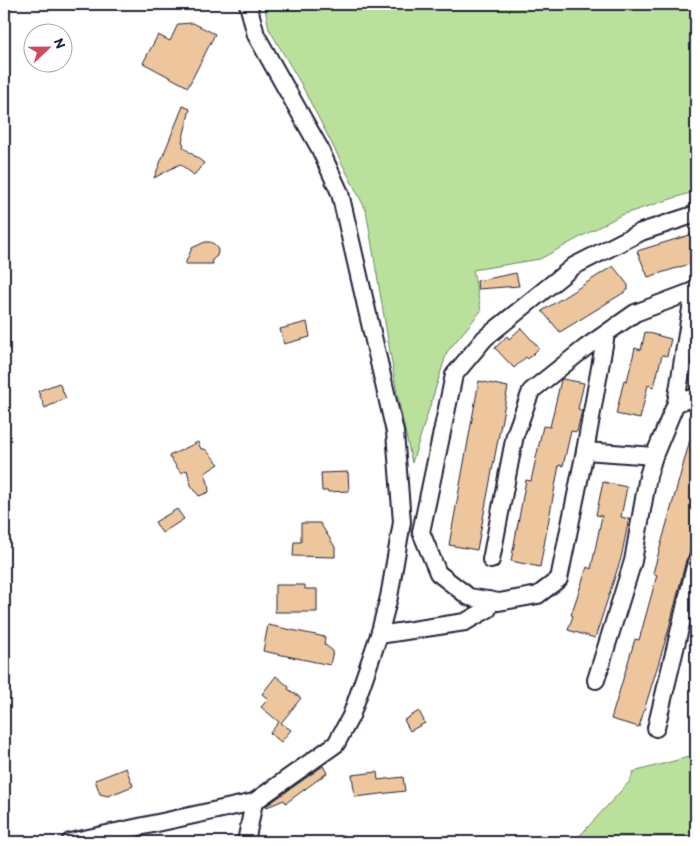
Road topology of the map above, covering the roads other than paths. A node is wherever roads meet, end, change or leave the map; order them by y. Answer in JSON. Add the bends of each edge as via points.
{"nodes":[{"id":1,"x":248,"y":4,"type":"edge"},
{"id":2,"x":696,"y":214,"type":"edge"},
{"id":3,"x":695,"y":290,"type":"edge"},
{"id":4,"x":606,"y":334,"type":"junction"},
{"id":5,"x":696,"y":398,"type":"edge"},
{"id":6,"x":676,"y":403,"type":"junction"},
{"id":7,"x":586,"y":452,"type":"junction"},
{"id":8,"x":654,"y":456,"type":"junction"},
{"id":9,"x":491,"y":560,"type":"dead end"},
{"id":10,"x":696,"y":562,"type":"edge"},
{"id":11,"x":488,"y":600,"type":"junction"},
{"id":12,"x":379,"y":635,"type":"junction"},
{"id":13,"x":596,"y":680,"type":"dead end"},
{"id":14,"x":656,"y":728,"type":"dead end"},
{"id":15,"x":254,"y":802,"type":"junction"},
{"id":16,"x":70,"y":842,"type":"edge"},
{"id":17,"x":246,"y":842,"type":"edge"}],
"edges":[{"from":1,"to":12,"type":"street","via":[[256,35],[319,147],[340,193],[395,432],[402,522]]},
{"from":2,"to":11,"type":"street","via":[[641,232],[574,266],[485,338],[454,375],[421,532],[438,573],[469,597]]},
{"from":3,"to":4,"type":"street","via":[[635,313]]},
{"from":3,"to":6,"type":"street"},
{"from":4,"to":7,"type":"street"},
{"from":4,"to":9,"type":"street","via":[[531,391],[515,435]]},
{"from":5,"to":6,"type":"street"},
{"from":6,"to":8,"type":"street"},
{"from":7,"to":8,"type":"street"},
{"from":7,"to":11,"type":"street","via":[[559,579],[538,595],[499,602]]},
{"from":8,"to":13,"type":"street","via":[[633,561]]},
{"from":10,"to":14,"type":"street"},
{"from":11,"to":12,"type":"street","via":[[488,609],[465,622]]},
{"from":12,"to":15,"type":"street","via":[[351,716],[336,744]]},
{"from":15,"to":16,"type":"street"},
{"from":15,"to":17,"type":"street"}]}
